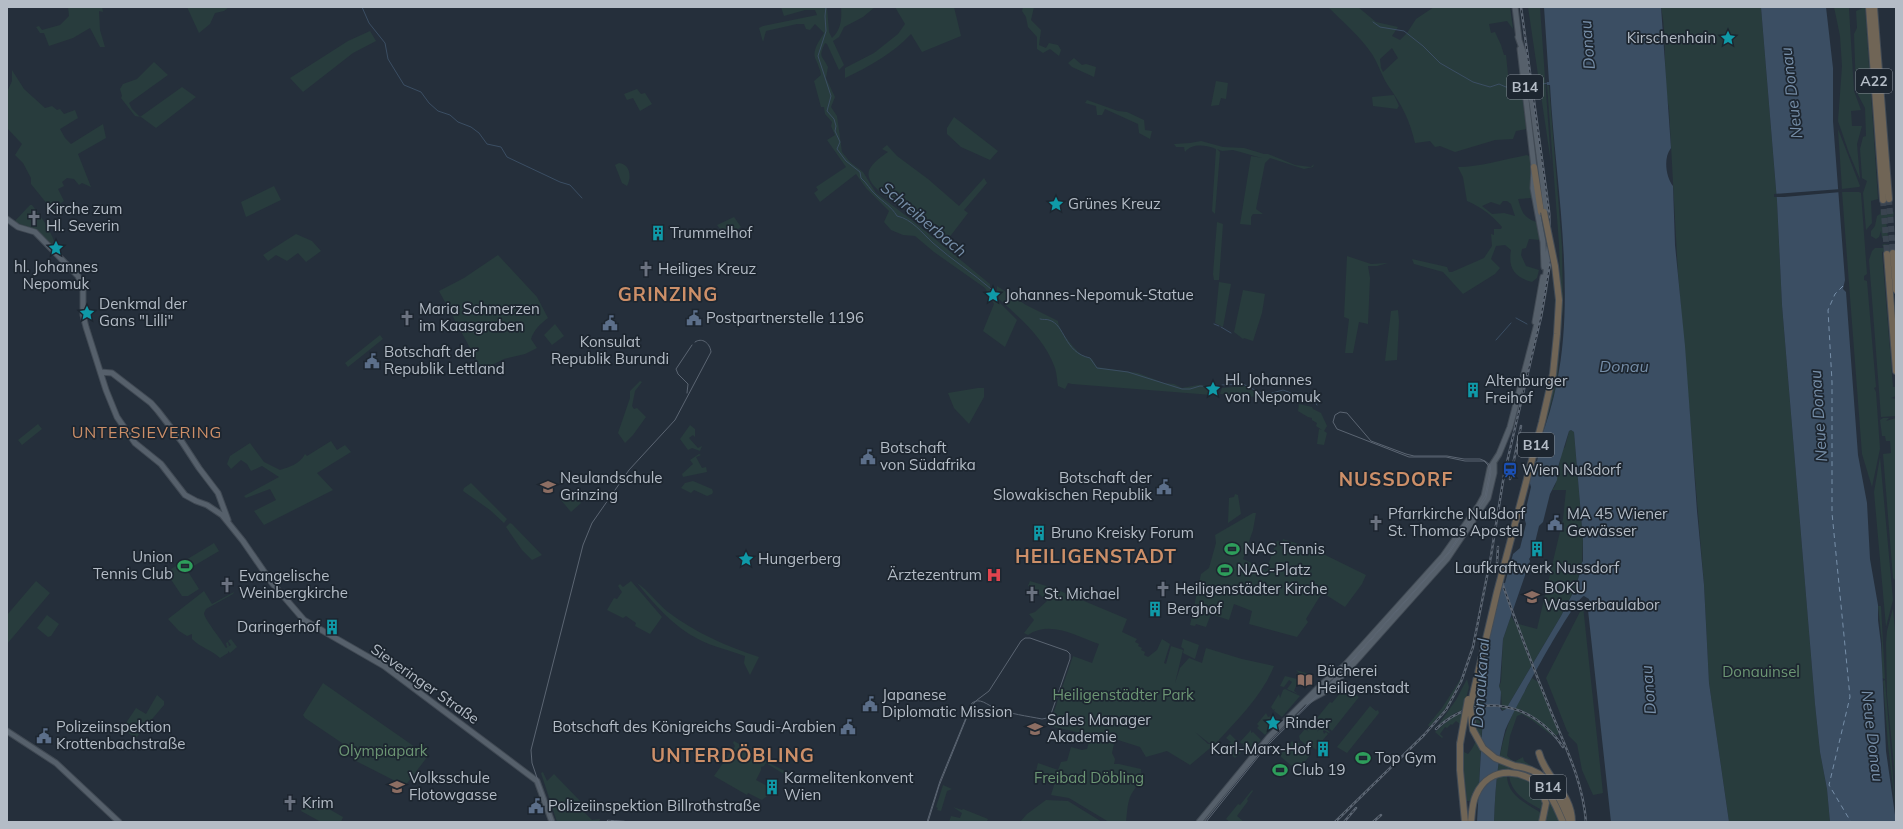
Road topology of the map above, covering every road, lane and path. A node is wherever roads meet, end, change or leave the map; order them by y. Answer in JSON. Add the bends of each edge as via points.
{"nodes":[{"id":1,"x":1515,"y":7,"type":"edge"},
{"id":2,"x":1869,"y":7,"type":"edge"},
{"id":3,"x":1874,"y":7,"type":"edge"},
{"id":4,"x":1518,"y":37,"type":"junction"},
{"id":5,"x":1534,"y":167,"type":"junction"},
{"id":6,"x":1537,"y":187,"type":"junction"},
{"id":7,"x":7,"y":219,"type":"edge"},
{"id":8,"x":1896,"y":290,"type":"edge"},
{"id":9,"x":1535,"y":325,"type":"junction"},
{"id":10,"x":1896,"y":371,"type":"edge"},
{"id":11,"x":101,"y":372,"type":"junction"},
{"id":12,"x":1494,"y":464,"type":"junction"},
{"id":13,"x":224,"y":514,"type":"junction"},
{"id":14,"x":1301,"y":705,"type":"junction"},
{"id":15,"x":7,"y":731,"type":"edge"},
{"id":16,"x":1539,"y":753,"type":"dead end"},
{"id":17,"x":1514,"y":769,"type":"junction"},
{"id":18,"x":1537,"y":782,"type":"junction"},
{"id":19,"x":1465,"y":821,"type":"edge"},
{"id":20,"x":119,"y":822,"type":"edge"},
{"id":21,"x":552,"y":822,"type":"edge"},
{"id":22,"x":1199,"y":822,"type":"edge"},
{"id":23,"x":1471,"y":822,"type":"edge"},
{"id":24,"x":1542,"y":822,"type":"edge"},
{"id":25,"x":1563,"y":822,"type":"edge"},
{"id":26,"x":1571,"y":822,"type":"edge"}],
"edges":[{"from":1,"to":4,"type":"main road","number":"B14"},
{"from":2,"to":3,"type":"highway","number":"A22","via":[[1886,200]]},
{"from":4,"to":5,"type":"main road","number":"B14"},
{"from":4,"to":9,"type":"main road","via":[[1524,54],[1532,102],[1550,235],[1544,289]]},
{"from":5,"to":6,"type":"highway","number":"B14"},
{"from":5,"to":9,"type":"main road","via":[[1533,188],[1545,257]]},
{"from":6,"to":17,"type":"highway","number":"B14","bridge":true,"via":[[1556,266],[1556,351],[1542,422],[1470,707],[1473,730],[1479,742],[1496,758]]},
{"from":6,"to":19,"type":"highway","number":"B14","bridge":true,"via":[[1554,280],[1553,344],[1542,409],[1489,609],[1462,724],[1459,755]]},
{"from":7,"to":11,"type":"main road","via":[[16,226],[35,232],[78,276],[83,290],[83,315]]},
{"from":8,"to":10,"type":"highway","via":[[1890,254]]},
{"from":9,"to":12,"type":"main road","via":[[1508,434]]},
{"from":11,"to":13,"type":"main road","name":"Sieveringer Straße","via":[[112,373],[158,411],[215,488],[223,503]]},
{"from":11,"to":13,"type":"main road","via":[[113,408],[128,434],[161,464],[185,495]]},
{"from":12,"to":14,"type":"main road","via":[[1490,468],[1484,496],[1479,505],[1445,552],[1344,666]]},
{"from":12,"to":14,"type":"main road","via":[[1488,498],[1445,561],[1346,672],[1326,691]]},
{"from":13,"to":21,"type":"main road","name":"Sieveringer Straße","via":[[272,583],[304,620],[384,666],[520,767],[537,781]]},
{"from":14,"to":22,"type":"main road","via":[[1269,737]]},
{"from":15,"to":20,"type":"main road","via":[[56,763]]},
{"from":16,"to":26,"type":"highway","via":[[1546,769],[1568,801]]},
{"from":17,"to":18,"type":"highway"},
{"from":17,"to":23,"type":"highway","via":[[1496,775],[1483,784],[1475,797]]},
{"from":17,"to":25,"type":"highway","number":"B14","via":[[1537,777],[1550,790],[1560,807]]},
{"from":17,"to":26,"type":"highway","via":[[1532,771],[1543,777],[1557,792]]},
{"from":18,"to":24,"type":"highway","via":[[1545,798]]},
{"from":18,"to":25,"type":"highway","via":[[1550,795]]}]}
